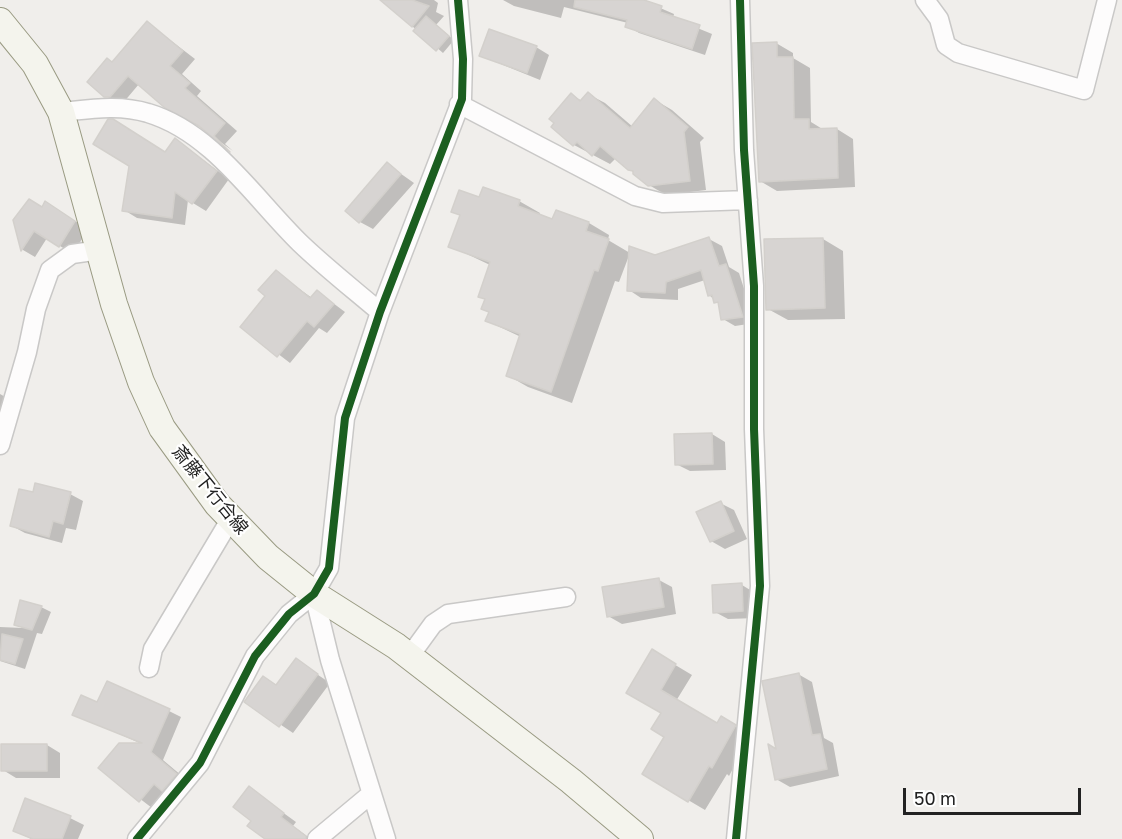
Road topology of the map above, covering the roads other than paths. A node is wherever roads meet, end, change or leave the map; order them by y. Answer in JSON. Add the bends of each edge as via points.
{"nodes":[{"id":1,"x":458,"y":0,"type":"edge"},
{"id":2,"x":740,"y":0,"type":"edge"},
{"id":3,"x":925,"y":0,"type":"edge"},
{"id":4,"x":1107,"y":0,"type":"edge"},
{"id":5,"x":0,"y":21,"type":"edge"},
{"id":6,"x":459,"y":104,"type":"junction"},
{"id":7,"x":61,"y":112,"type":"junction"},
{"id":8,"x":748,"y":200,"type":"junction"},
{"id":9,"x":100,"y":250,"type":"junction"},
{"id":10,"x":380,"y":312,"type":"junction"},
{"id":11,"x":3,"y":425,"type":"edge"},
{"id":12,"x":0,"y":445,"type":"edge"},
{"id":13,"x":230,"y":520,"type":"junction"},
{"id":14,"x":314,"y":594,"type":"junction"},
{"id":15,"x":566,"y":597,"type":"dead end"},
{"id":16,"x":409,"y":657,"type":"junction"},
{"id":17,"x":149,"y":668,"type":"dead end"},
{"id":18,"x":371,"y":794,"type":"junction"},
{"id":19,"x":136,"y":839,"type":"edge"},
{"id":20,"x":317,"y":839,"type":"edge"},
{"id":21,"x":386,"y":839,"type":"edge"},
{"id":22,"x":640,"y":839,"type":"edge"},
{"id":23,"x":735,"y":839,"type":"edge"}],
"edges":[{"from":1,"to":6,"type":"street","via":[[463,59]]},
{"from":2,"to":8,"type":"street"},
{"from":3,"to":4,"type":"street","via":[[939,20],[946,45],[958,53],[1084,90]]},
{"from":5,"to":7,"type":"main road","name":"斎藤下行合線","via":[[35,64]]},
{"from":6,"to":8,"type":"street","via":[[635,196],[663,203]]},
{"from":6,"to":10,"type":"street"},
{"from":7,"to":9,"type":"main road","name":"斎藤下行合線"},
{"from":7,"to":10,"type":"street","via":[[110,107],[146,112],[172,122],[219,158],[301,244]]},
{"from":8,"to":23,"type":"street","via":[[754,286],[760,586]]},
{"from":9,"to":11,"type":"street","via":[[72,254],[50,270]]},
{"from":9,"to":13,"type":"main road","name":"斎藤下行合線","via":[[126,342],[162,428]]},
{"from":10,"to":14,"type":"street","via":[[345,418],[329,568]]},
{"from":11,"to":12,"type":"street"},
{"from":13,"to":14,"type":"main road","name":"斎藤下行合線","via":[[267,557]]},
{"from":13,"to":17,"type":"street","via":[[153,649]]},
{"from":14,"to":16,"type":"main road","name":"斎藤下行合線"},
{"from":14,"to":18,"type":"street"},
{"from":14,"to":19,"type":"street","via":[[289,614],[255,656],[200,763]]},
{"from":15,"to":16,"type":"street","via":[[448,614],[433,624]]},
{"from":16,"to":22,"type":"main road","name":"斎藤下行合線"},
{"from":18,"to":20,"type":"street"},
{"from":18,"to":21,"type":"street"}]}
